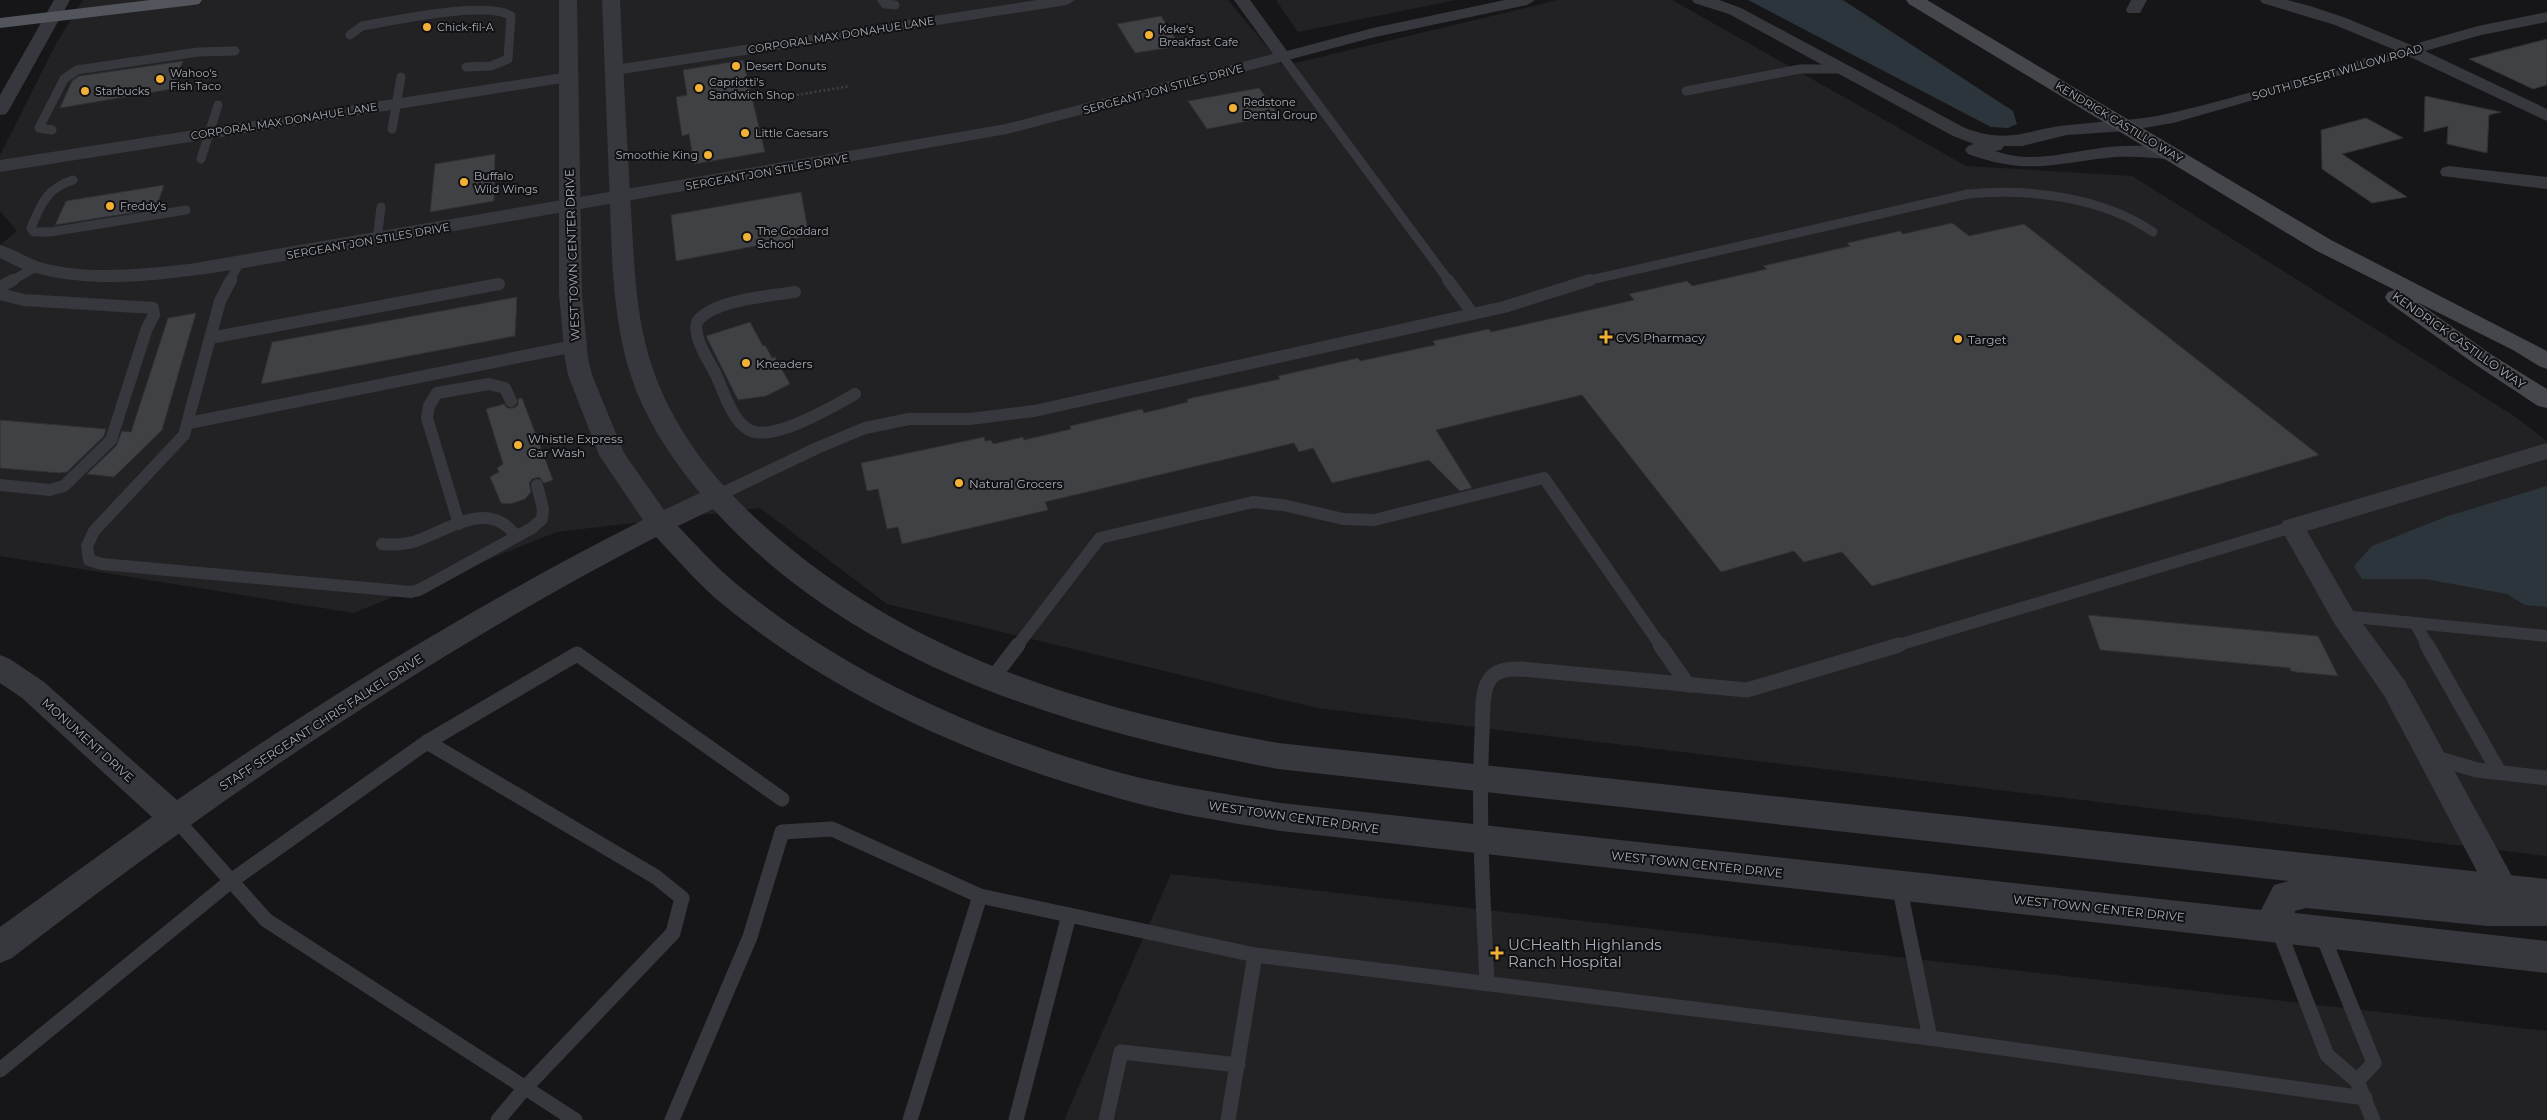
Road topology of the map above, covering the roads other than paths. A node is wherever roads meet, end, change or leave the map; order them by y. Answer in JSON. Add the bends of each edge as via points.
{"nodes":[{"id":1,"x":62,"y":0,"type":"edge"},
{"id":2,"x":192,"y":0,"type":"edge"},
{"id":3,"x":568,"y":0,"type":"edge"},
{"id":4,"x":611,"y":0,"type":"edge"},
{"id":5,"x":882,"y":0,"type":"edge"},
{"id":6,"x":1068,"y":0,"type":"edge"},
{"id":7,"x":1242,"y":0,"type":"edge"},
{"id":8,"x":1527,"y":0,"type":"edge"},
{"id":9,"x":1700,"y":0,"type":"edge"},
{"id":10,"x":1915,"y":0,"type":"edge"},
{"id":11,"x":2268,"y":0,"type":"edge"},
{"id":12,"x":1721,"y":3,"type":"edge"},
{"id":13,"x":895,"y":5,"type":"dead end"},
{"id":14,"x":2547,"y":17,"type":"edge"},
{"id":15,"x":51,"y":18,"type":"junction"},
{"id":16,"x":0,"y":23,"type":"edge"},
{"id":17,"x":350,"y":34,"type":"dead end"},
{"id":18,"x":235,"y":51,"type":"dead end"},
{"id":19,"x":2410,"y":51,"type":"junction"},
{"id":20,"x":1283,"y":57,"type":"junction"},
{"id":21,"x":466,"y":67,"type":"dead end"},
{"id":22,"x":1841,"y":68,"type":"junction"},
{"id":23,"x":615,"y":70,"type":"junction"},
{"id":24,"x":401,"y":77,"type":"dead end"},
{"id":25,"x":569,"y":77,"type":"junction"},
{"id":26,"x":1686,"y":91,"type":"dead end"},
{"id":27,"x":1887,"y":93,"type":"junction"},
{"id":28,"x":396,"y":104,"type":"junction"},
{"id":29,"x":218,"y":105,"type":"dead end"},
{"id":30,"x":0,"y":110,"type":"edge"},
{"id":31,"x":2547,"y":116,"type":"edge"},
{"id":32,"x":2126,"y":126,"type":"junction"},
{"id":33,"x":52,"y":130,"type":"dead end"},
{"id":34,"x":392,"y":130,"type":"dead end"},
{"id":35,"x":210,"y":133,"type":"junction"},
{"id":36,"x":2176,"y":155,"type":"junction"},
{"id":37,"x":201,"y":159,"type":"dead end"},
{"id":38,"x":0,"y":166,"type":"edge"},
{"id":39,"x":2449,"y":172,"type":"dead end"},
{"id":40,"x":73,"y":180,"type":"dead end"},
{"id":41,"x":2547,"y":183,"type":"edge"},
{"id":42,"x":620,"y":198,"type":"junction"},
{"id":43,"x":381,"y":207,"type":"dead end"},
{"id":44,"x":569,"y":207,"type":"junction"},
{"id":45,"x":186,"y":210,"type":"dead end"},
{"id":46,"x":2153,"y":232,"type":"dead end"},
{"id":47,"x":376,"y":240,"type":"junction"},
{"id":48,"x":2323,"y":245,"type":"junction"},
{"id":49,"x":0,"y":251,"type":"edge"},
{"id":50,"x":239,"y":263,"type":"junction"},
{"id":51,"x":36,"y":267,"type":"junction"},
{"id":52,"x":500,"y":284,"type":"dead end"},
{"id":53,"x":0,"y":286,"type":"edge"},
{"id":54,"x":795,"y":292,"type":"dead end"},
{"id":55,"x":0,"y":294,"type":"edge"},
{"id":56,"x":1473,"y":314,"type":"junction"},
{"id":57,"x":210,"y":338,"type":"junction"},
{"id":58,"x":574,"y":346,"type":"junction"},
{"id":59,"x":2547,"y":361,"type":"edge"},
{"id":60,"x":855,"y":394,"type":"dead end"},
{"id":61,"x":2547,"y":400,"type":"edge"},
{"id":62,"x":511,"y":401,"type":"dead end"},
{"id":63,"x":189,"y":423,"type":"junction"},
{"id":64,"x":2547,"y":451,"type":"edge"},
{"id":65,"x":0,"y":485,"type":"edge"},
{"id":66,"x":537,"y":485,"type":"dead end"},
{"id":67,"x":717,"y":496,"type":"junction"},
{"id":68,"x":658,"y":523,"type":"junction"},
{"id":69,"x":459,"y":524,"type":"junction"},
{"id":70,"x":2292,"y":527,"type":"junction"},
{"id":71,"x":516,"y":536,"type":"junction"},
{"id":72,"x":382,"y":544,"type":"dead end"},
{"id":73,"x":2342,"y":616,"type":"junction"},
{"id":74,"x":2415,"y":623,"type":"junction"},
{"id":75,"x":2547,"y":636,"type":"edge"},
{"id":76,"x":0,"y":667,"type":"edge"},
{"id":77,"x":992,"y":679,"type":"junction"},
{"id":78,"x":1688,"y":685,"type":"junction"},
{"id":79,"x":427,"y":742,"type":"junction"},
{"id":80,"x":2434,"y":757,"type":"junction"},
{"id":81,"x":2499,"y":772,"type":"junction"},
{"id":82,"x":2547,"y":778,"type":"edge"},
{"id":83,"x":1482,"y":780,"type":"junction"},
{"id":84,"x":782,"y":799,"type":"dead end"},
{"id":85,"x":174,"y":817,"type":"junction"},
{"id":86,"x":1481,"y":840,"type":"junction"},
{"id":87,"x":231,"y":881,"type":"junction"},
{"id":88,"x":1899,"y":885,"type":"junction"},
{"id":89,"x":2502,"y":888,"type":"junction"},
{"id":90,"x":2547,"y":894,"type":"edge"},
{"id":91,"x":980,"y":896,"type":"junction"},
{"id":92,"x":2547,"y":911,"type":"edge"},
{"id":93,"x":1069,"y":916,"type":"junction"},
{"id":94,"x":2278,"y":928,"type":"junction"},
{"id":95,"x":2321,"y":933,"type":"junction"},
{"id":96,"x":0,"y":947,"type":"edge"},
{"id":97,"x":1256,"y":955,"type":"junction"},
{"id":98,"x":2547,"y":957,"type":"edge"},
{"id":99,"x":1486,"y":982,"type":"junction"},
{"id":100,"x":1930,"y":1038,"type":"junction"},
{"id":101,"x":1238,"y":1066,"type":"junction"},
{"id":102,"x":0,"y":1070,"type":"edge"},
{"id":103,"x":2357,"y":1081,"type":"junction"},
{"id":104,"x":525,"y":1088,"type":"junction"},
{"id":105,"x":2365,"y":1098,"type":"junction"},
{"id":106,"x":498,"y":1120,"type":"edge"},
{"id":107,"x":575,"y":1120,"type":"edge"},
{"id":108,"x":672,"y":1120,"type":"edge"},
{"id":109,"x":910,"y":1120,"type":"edge"},
{"id":110,"x":1016,"y":1120,"type":"edge"},
{"id":111,"x":1106,"y":1120,"type":"edge"},
{"id":112,"x":1228,"y":1120,"type":"edge"},
{"id":113,"x":2373,"y":1120,"type":"edge"}],
"edges":[{"from":1,"to":15,"type":"street"},
{"from":2,"to":15,"type":"main road"},
{"from":3,"to":25,"type":"street","name":"WEST TOWN CENTER DRIVE"},
{"from":4,"to":23,"type":"street"},
{"from":5,"to":13,"type":"lane","via":[[885,4]]},
{"from":6,"to":23,"type":"street","name":"CORPORAL MAX DONAHUE LANE"},
{"from":7,"to":20,"type":"street"},
{"from":8,"to":20,"type":"street","name":"SERGEANT JON STILES DRIVE","via":[[1383,31]]},
{"from":9,"to":12,"type":"street"},
{"from":10,"to":32,"type":"main road","name":"KENDRICK CASTILLO WAY"},
{"from":11,"to":19,"type":"street","via":[[2321,14]]},
{"from":12,"to":22,"type":"street"},
{"from":14,"to":19,"type":"street","name":"SOUTH DESERT WILLOW ROAD","via":[[2478,31]]},
{"from":15,"to":16,"type":"main road"},
{"from":15,"to":30,"type":"street"},
{"from":17,"to":21,"type":"lane","via":[[362,26],[484,8],[511,16],[508,59],[491,66]]},
{"from":18,"to":33,"type":"lane","via":[[203,52],[77,70],[64,79],[39,128]]},
{"from":19,"to":31,"type":"street"},
{"from":19,"to":32,"type":"street","name":"SOUTH DESERT WILLOW ROAD","via":[[2173,118]]},
{"from":20,"to":42,"type":"street","name":"SERGEANT JON STILES DRIVE","via":[[1007,130]]},
{"from":20,"to":56,"type":"lane"},
{"from":22,"to":26,"type":"lane","via":[[1805,68]]},
{"from":22,"to":27,"type":"street"},
{"from":23,"to":42,"type":"street"},
{"from":24,"to":28,"type":"lane"},
{"from":25,"to":28,"type":"street","name":"CORPORAL MAX DONAHUE LANE"},
{"from":25,"to":44,"type":"street","name":"WEST TOWN CENTER DRIVE"},
{"from":27,"to":32,"type":"street","via":[[1981,142],[2004,149],[2041,151],[2081,143]]},
{"from":27,"to":36,"type":"street","via":[[1965,146],[2013,162],[2048,163],[2116,152]]},
{"from":28,"to":34,"type":"lane"},
{"from":28,"to":35,"type":"street","name":"CORPORAL MAX DONAHUE LANE"},
{"from":29,"to":35,"type":"lane"},
{"from":32,"to":36,"type":"main road","name":"KENDRICK CASTILLO WAY"},
{"from":35,"to":37,"type":"lane"},
{"from":35,"to":38,"type":"street","name":"CORPORAL MAX DONAHUE LANE"},
{"from":36,"to":48,"type":"main road","name":"KENDRICK CASTILLO WAY"},
{"from":39,"to":41,"type":"street"},
{"from":40,"to":45,"type":"lane","via":[[49,190],[31,228],[34,232]]},
{"from":42,"to":44,"type":"street","name":"SERGEANT JON STILES DRIVE"},
{"from":42,"to":67,"type":"street","via":[[626,296],[637,359],[665,425]]},
{"from":43,"to":47,"type":"lane"},
{"from":44,"to":47,"type":"street","name":"SERGEANT JON STILES DRIVE"},
{"from":44,"to":58,"type":"street","name":"WEST TOWN CENTER DRIVE"},
{"from":46,"to":56,"type":"lane","via":[[2104,207],[2016,194],[1978,192],[1602,276],[1530,300]]},
{"from":47,"to":50,"type":"street","name":"SERGEANT JON STILES DRIVE"},
{"from":48,"to":59,"type":"main road","name":"KENDRICK CASTILLO WAY"},
{"from":48,"to":61,"type":"main road","name":"KENDRICK CASTILLO WAY","via":[[2484,360]]},
{"from":49,"to":51,"type":"street","name":"SERGEANT JON STILES DRIVE"},
{"from":50,"to":51,"type":"street","name":"SERGEANT JON STILES DRIVE","via":[[120,276]]},
{"from":50,"to":57,"type":"lane","via":[[220,301]]},
{"from":51,"to":53,"type":"lane"},
{"from":52,"to":57,"type":"lane"},
{"from":54,"to":60,"type":"lane","via":[[716,308],[698,320],[698,339],[738,420],[748,431],[771,432]]},
{"from":55,"to":65,"type":"lane","via":[[24,300],[153,308],[154,315],[111,440],[64,486],[50,490]]},
{"from":56,"to":67,"type":"lane","via":[[1018,414],[970,419],[909,419],[878,425],[830,442]]},
{"from":57,"to":63,"type":"lane"},
{"from":58,"to":63,"type":"lane"},
{"from":58,"to":68,"type":"street","name":"WEST TOWN CENTER DRIVE","via":[[581,378],[604,437],[638,497]]},
{"from":62,"to":69,"type":"lane","via":[[506,388],[488,384],[437,393],[425,410]]},
{"from":63,"to":71,"type":"lane","via":[[179,442],[87,541],[85,552],[89,560],[102,564],[397,592],[419,590]]},
{"from":64,"to":70,"type":"street"},
{"from":66,"to":71,"type":"lane","via":[[542,519]]},
{"from":67,"to":68,"type":"street","name":"STAFF SERGEANT CHRIS FALKEL DRIVE"},
{"from":67,"to":77,"type":"street","via":[[767,546],[819,586],[884,627]]},
{"from":68,"to":85,"type":"street","name":"STAFF SERGEANT CHRIS FALKEL DRIVE","via":[[436,648]]},
{"from":68,"to":86,"type":"street","name":"WEST TOWN CENTER DRIVE","via":[[714,580],[799,646],[899,703],[976,738],[1093,778],[1199,804],[1281,817]]},
{"from":69,"to":71,"type":"lane","via":[[475,518],[489,518]]},
{"from":69,"to":72,"type":"lane","via":[[412,543],[394,547]]},
{"from":70,"to":73,"type":"street"},
{"from":70,"to":78,"type":"lane","via":[[1747,690]]},
{"from":73,"to":74,"type":"lane"},
{"from":73,"to":80,"type":"street","via":[[2395,689]]},
{"from":74,"to":75,"type":"lane"},
{"from":74,"to":81,"type":"lane"},
{"from":76,"to":85,"type":"street","name":"MONUMENT DRIVE","via":[[33,690]]},
{"from":77,"to":78,"type":"lane","via":[[1100,538],[1253,502],[1283,505],[1344,519],[1374,520],[1544,478]]},
{"from":77,"to":83,"type":"street","via":[[1109,719],[1222,748]]},
{"from":78,"to":83,"type":"lane","via":[[1522,669],[1497,672],[1489,678],[1486,687]]},
{"from":79,"to":84,"type":"lane","via":[[577,654]]},
{"from":79,"to":87,"type":"lane"},
{"from":79,"to":104,"type":"lane","via":[[656,877],[682,898],[673,933]]},
{"from":80,"to":81,"type":"lane","via":[[2477,770]]},
{"from":80,"to":89,"type":"street"},
{"from":81,"to":82,"type":"lane"},
{"from":83,"to":86,"type":"lane"},
{"from":83,"to":89,"type":"street"},
{"from":85,"to":87,"type":"lane"},
{"from":85,"to":96,"type":"street","name":"STAFF SERGEANT CHRIS FALKEL DRIVE"},
{"from":86,"to":88,"type":"street","name":"WEST TOWN CENTER DRIVE"},
{"from":86,"to":99,"type":"lane"},
{"from":87,"to":102,"type":"lane"},
{"from":87,"to":104,"type":"lane","via":[[266,920]]},
{"from":88,"to":94,"type":"street","name":"WEST TOWN CENTER DRIVE"},
{"from":88,"to":100,"type":"lane"},
{"from":89,"to":90,"type":"street"},
{"from":91,"to":93,"type":"lane"},
{"from":91,"to":108,"type":"lane","via":[[832,829],[782,832],[750,937]]},
{"from":91,"to":109,"type":"lane"},
{"from":92,"to":94,"type":"street","via":[[2487,911],[2306,893],[2286,896],[2278,908]]},
{"from":93,"to":97,"type":"lane"},
{"from":93,"to":110,"type":"lane"},
{"from":94,"to":95,"type":"street","name":"WEST TOWN CENTER DRIVE"},
{"from":94,"to":103,"type":"lane","via":[[2328,1055]]},
{"from":95,"to":98,"type":"street","name":"WEST TOWN CENTER DRIVE"},
{"from":95,"to":103,"type":"lane","via":[[2374,1063]]},
{"from":97,"to":99,"type":"lane"},
{"from":97,"to":101,"type":"lane"},
{"from":99,"to":100,"type":"lane"},
{"from":100,"to":105,"type":"lane"},
{"from":101,"to":111,"type":"lane","via":[[1121,1052]]},
{"from":101,"to":112,"type":"lane"},
{"from":103,"to":105,"type":"lane"},
{"from":104,"to":106,"type":"lane"},
{"from":104,"to":107,"type":"lane"},
{"from":105,"to":113,"type":"lane"}]}
